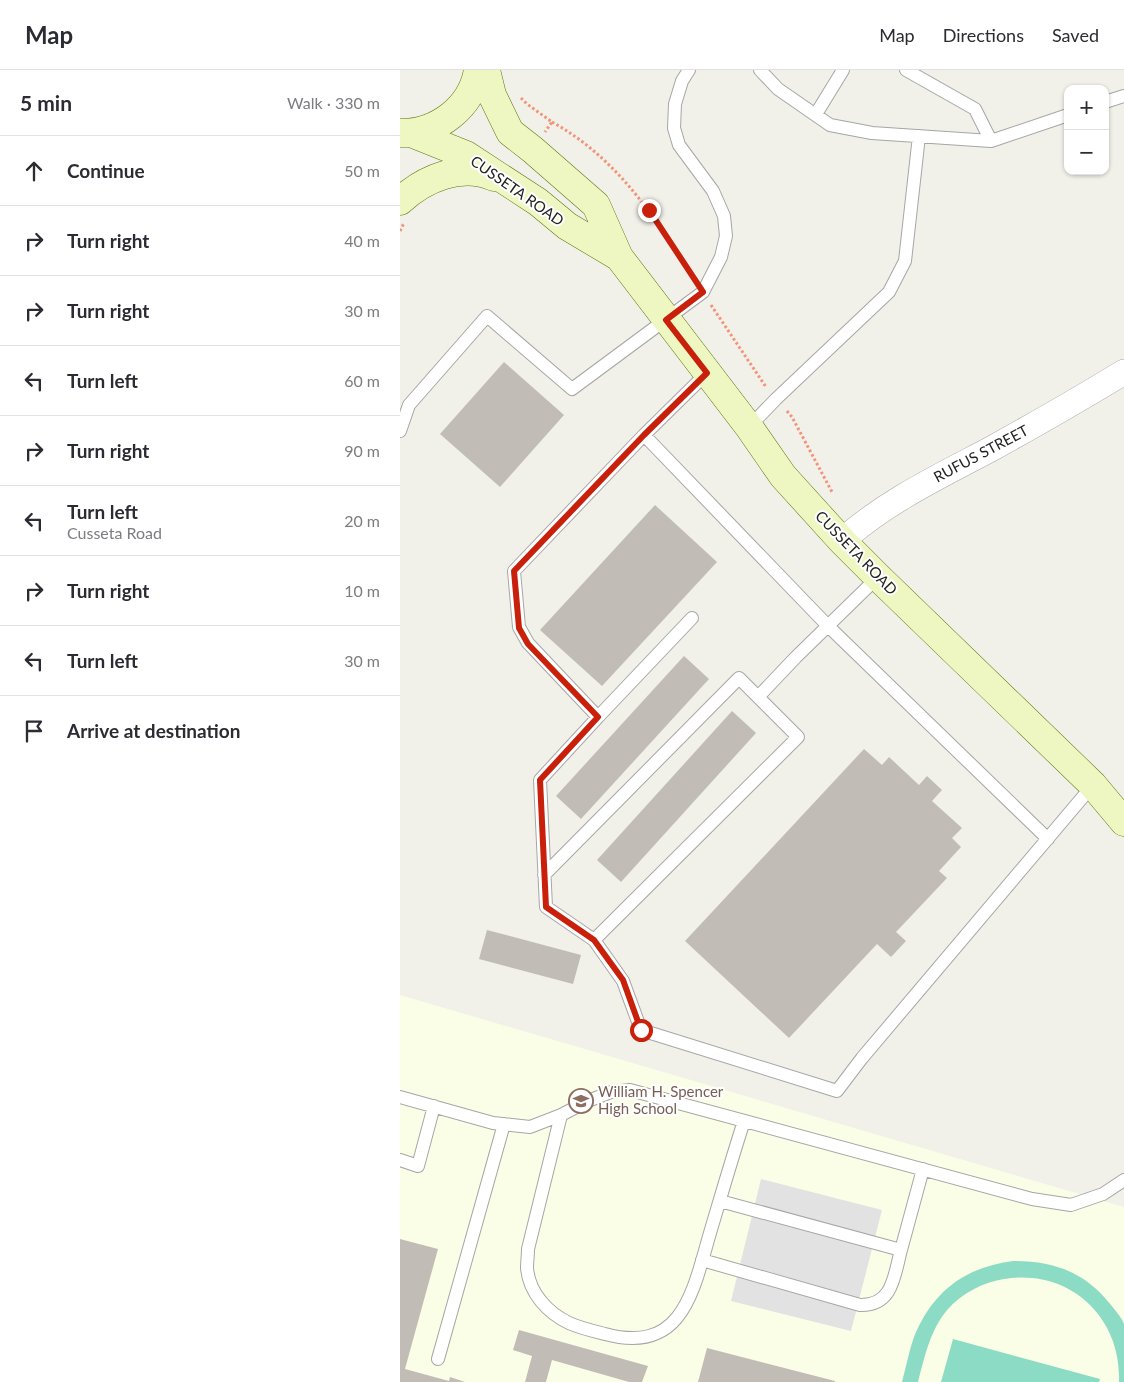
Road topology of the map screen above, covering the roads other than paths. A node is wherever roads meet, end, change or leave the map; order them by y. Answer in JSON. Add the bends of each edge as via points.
{"nodes":[{"id":1,"x":478,"y":70,"type":"edge"},
{"id":2,"x":486,"y":70,"type":"edge"},
{"id":3,"x":689,"y":70,"type":"edge"},
{"id":4,"x":760,"y":70,"type":"edge"},
{"id":5,"x":843,"y":70,"type":"edge"},
{"id":6,"x":906,"y":70,"type":"edge"},
{"id":7,"x":1124,"y":96,"type":"edge"},
{"id":8,"x":1109,"y":101,"type":"edge"},
{"id":9,"x":816,"y":114,"type":"junction"},
{"id":10,"x":1064,"y":116,"type":"edge"},
{"id":11,"x":406,"y":133,"type":"edge"},
{"id":12,"x":919,"y":136,"type":"junction"},
{"id":13,"x":990,"y":141,"type":"junction"},
{"id":14,"x":506,"y":181,"type":"junction"},
{"id":15,"x":404,"y":208,"type":"edge"},
{"id":16,"x":619,"y":257,"type":"junction"},
{"id":17,"x":666,"y":320,"type":"junction"},
{"id":18,"x":1124,"y":372,"type":"edge"},
{"id":19,"x":707,"y":373,"type":"junction"},
{"id":20,"x":749,"y":427,"type":"junction"},
{"id":21,"x":400,"y":431,"type":"edge"},
{"id":22,"x":644,"y":435,"type":"junction"},
{"id":23,"x":834,"y":533,"type":"junction"},
{"id":24,"x":878,"y":577,"type":"junction"},
{"id":25,"x":692,"y":618,"type":"dead end"},
{"id":26,"x":828,"y":626,"type":"junction"},
{"id":27,"x":758,"y":697,"type":"junction"},
{"id":28,"x":598,"y":717,"type":"junction"},
{"id":29,"x":1093,"y":785,"type":"junction"},
{"id":30,"x":1124,"y":822,"type":"edge"},
{"id":31,"x":1048,"y":838,"type":"junction"},
{"id":32,"x":544,"y":876,"type":"junction"},
{"id":33,"x":594,"y":940,"type":"junction"},
{"id":34,"x":400,"y":1097,"type":"edge"},
{"id":35,"x":434,"y":1106,"type":"junction"},
{"id":36,"x":561,"y":1115,"type":"junction"},
{"id":37,"x":744,"y":1120,"type":"junction"},
{"id":38,"x":504,"y":1124,"type":"junction"},
{"id":39,"x":400,"y":1160,"type":"edge"},
{"id":40,"x":923,"y":1169,"type":"junction"},
{"id":41,"x":1124,"y":1180,"type":"edge"},
{"id":42,"x":720,"y":1201,"type":"junction"},
{"id":43,"x":901,"y":1250,"type":"junction"},
{"id":44,"x":702,"y":1260,"type":"junction"},
{"id":45,"x":438,"y":1359,"type":"dead end"}],
"edges":[{"from":1,"to":11,"type":"street","via":[[470,94],[459,109],[429,129]]},
{"from":2,"to":16,"type":"street","name":"CUSSETA ROAD","via":[[492,95],[510,132],[596,205]]},
{"from":3,"to":17,"type":"lane","via":[[675,104],[674,128],[679,145],[713,191],[724,216],[726,236],[721,257],[703,292]]},
{"from":4,"to":9,"type":"lane","via":[[778,89]]},
{"from":5,"to":9,"type":"lane"},
{"from":6,"to":13,"type":"lane","via":[[975,110]]},
{"from":7,"to":8,"type":"lane"},
{"from":9,"to":12,"type":"lane","via":[[830,125],[872,133]]},
{"from":10,"to":13,"type":"lane"},
{"from":11,"to":14,"type":"street","name":"CUSSETA ROAD","via":[[466,155]]},
{"from":12,"to":13,"type":"lane"},
{"from":12,"to":20,"type":"lane","via":[[905,261],[889,292]]},
{"from":14,"to":15,"type":"street","via":[[475,172],[451,173],[412,190]]},
{"from":14,"to":16,"type":"street","name":"CUSSETA ROAD","via":[[567,226]]},
{"from":16,"to":17,"type":"street","name":"CUSSETA ROAD"},
{"from":17,"to":19,"type":"street","name":"CUSSETA ROAD"},
{"from":17,"to":21,"type":"lane","via":[[572,389],[487,316],[409,405]]},
{"from":18,"to":23,"type":"street","name":"RUFUS STREET","via":[[861,524]]},
{"from":19,"to":20,"type":"street","name":"CUSSETA ROAD"},
{"from":19,"to":22,"type":"lane"},
{"from":20,"to":23,"type":"street","name":"CUSSETA ROAD","via":[[783,476]]},
{"from":22,"to":26,"type":"lane"},
{"from":22,"to":28,"type":"lane","via":[[514,571],[519,628],[528,644]]},
{"from":23,"to":24,"type":"street","name":"CUSSETA ROAD"},
{"from":24,"to":26,"type":"lane"},
{"from":24,"to":29,"type":"street","name":"CUSSETA ROAD"},
{"from":25,"to":28,"type":"lane"},
{"from":26,"to":27,"type":"lane"},
{"from":26,"to":31,"type":"lane"},
{"from":27,"to":32,"type":"lane","via":[[740,678]]},
{"from":27,"to":33,"type":"lane","via":[[798,737]]},
{"from":28,"to":32,"type":"lane","via":[[540,780]]},
{"from":29,"to":30,"type":"street","name":"CUSSETA ROAD"},
{"from":29,"to":31,"type":"lane"},
{"from":31,"to":33,"type":"lane","via":[[837,1092],[641,1030],[623,980]]},
{"from":32,"to":33,"type":"lane","via":[[546,907]]},
{"from":34,"to":35,"type":"lane"},
{"from":35,"to":38,"type":"lane"},
{"from":35,"to":39,"type":"lane","via":[[418,1166]]},
{"from":36,"to":37,"type":"lane","via":[[588,1100],[630,1090]]},
{"from":36,"to":38,"type":"lane","via":[[530,1127]]},
{"from":36,"to":44,"type":"lane","via":[[528,1250],[527,1270],[533,1290],[544,1304],[558,1318],[574,1326],[623,1338],[647,1338],[681,1314]]},
{"from":37,"to":40,"type":"lane"},
{"from":37,"to":42,"type":"lane"},
{"from":38,"to":45,"type":"lane"},
{"from":40,"to":41,"type":"lane","via":[[1071,1205],[1103,1194]]},
{"from":40,"to":43,"type":"lane"},
{"from":42,"to":43,"type":"lane"},
{"from":42,"to":44,"type":"lane"},
{"from":43,"to":44,"type":"lane","via":[[888,1294],[869,1305]]}]}
